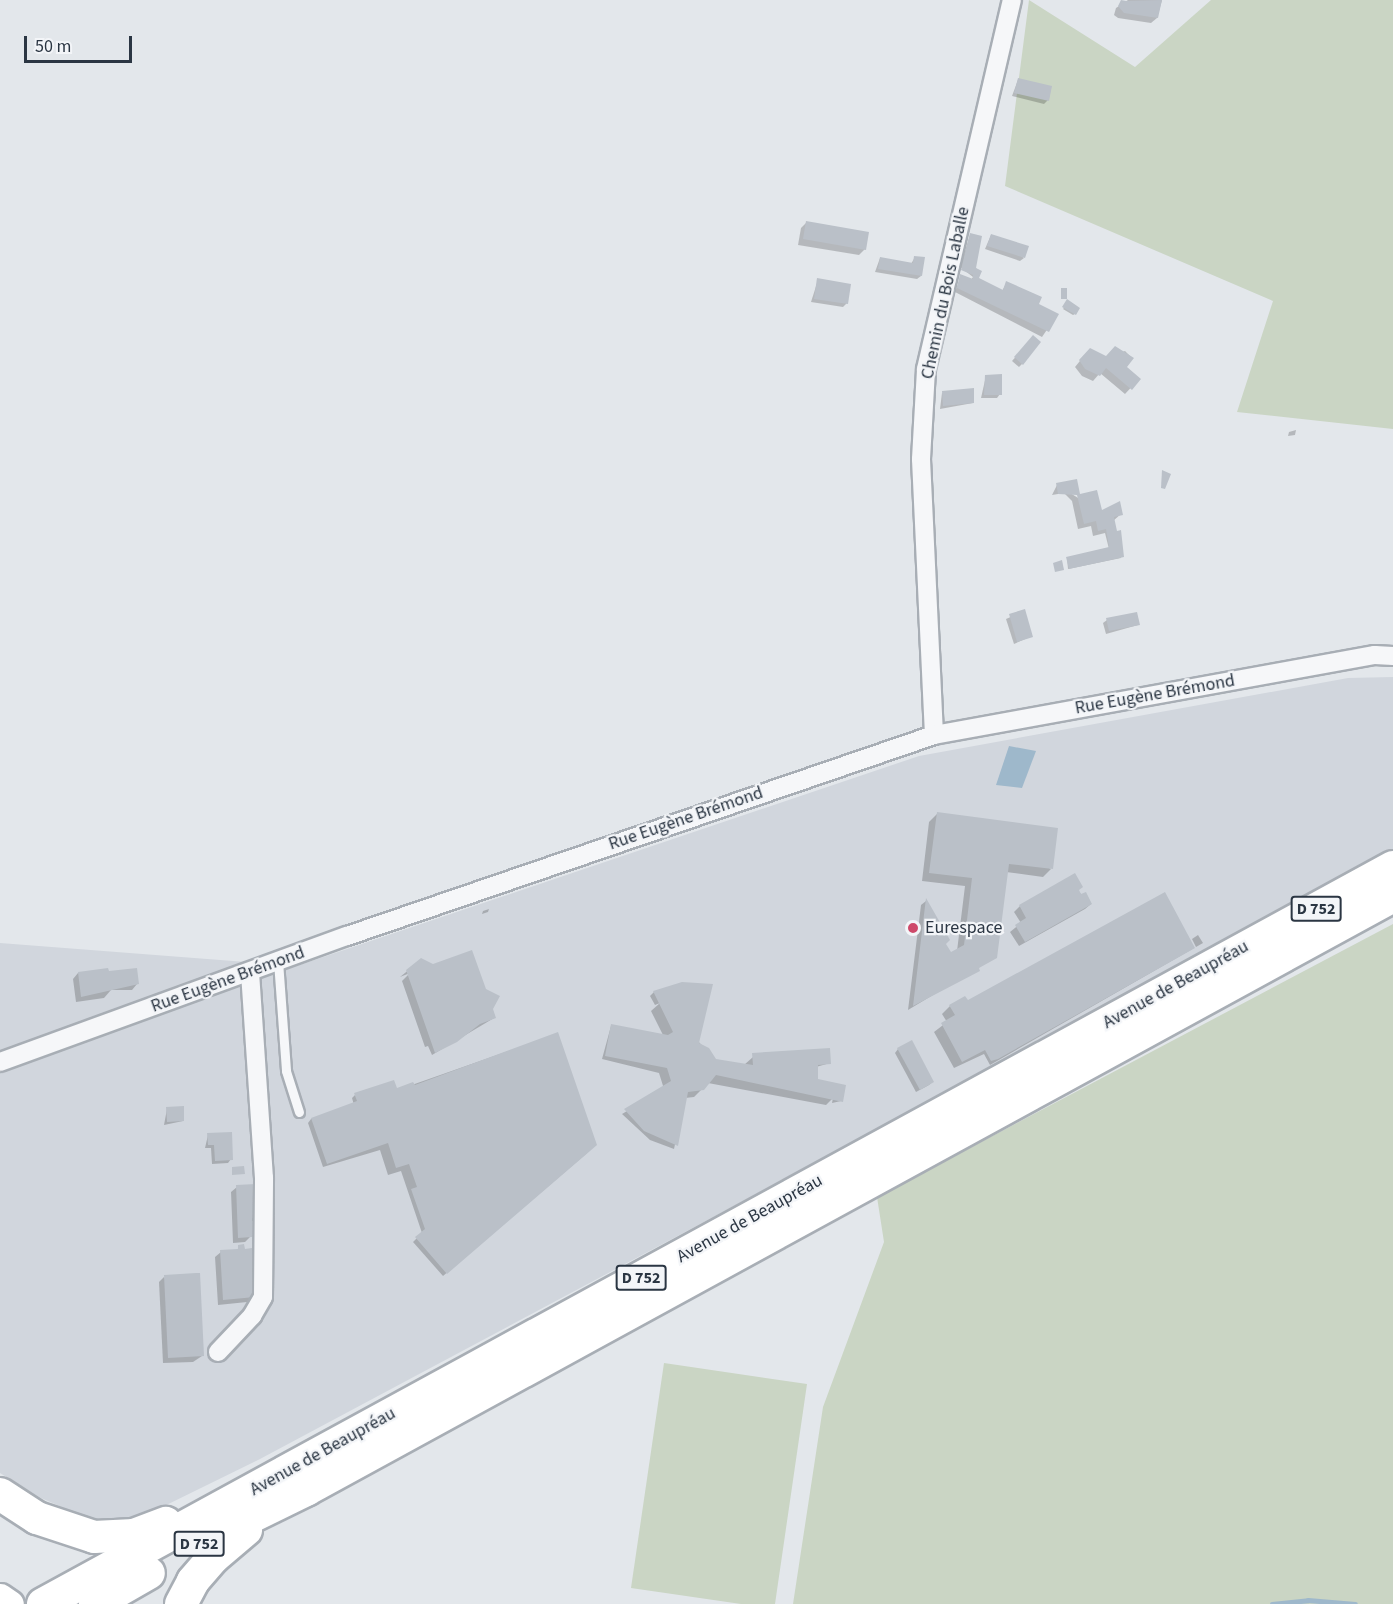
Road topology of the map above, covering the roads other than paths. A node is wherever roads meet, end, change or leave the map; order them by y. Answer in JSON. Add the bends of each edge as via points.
{"nodes":[{"id":1,"x":1012,"y":0,"type":"edge"},
{"id":2,"x":1393,"y":656,"type":"edge"},
{"id":3,"x":934,"y":735,"type":"junction"},
{"id":4,"x":1393,"y":858,"type":"edge"},
{"id":5,"x":1393,"y":867,"type":"edge"},
{"id":6,"x":1393,"y":896,"type":"edge"},
{"id":7,"x":1393,"y":909,"type":"edge"},
{"id":8,"x":1293,"y":950,"type":"junction"},
{"id":9,"x":1239,"y":951,"type":"junction"},
{"id":10,"x":278,"y":961,"type":"junction"},
{"id":11,"x":250,"y":972,"type":"junction"},
{"id":12,"x":0,"y":1062,"type":"edge"},
{"id":13,"x":299,"y":1112,"type":"dead end"},
{"id":14,"x":218,"y":1352,"type":"dead end"},
{"id":15,"x":369,"y":1426,"type":"junction"},
{"id":16,"x":306,"y":1490,"type":"junction"},
{"id":17,"x":0,"y":1494,"type":"edge"},
{"id":18,"x":0,"y":1598,"type":"edge"},
{"id":19,"x":10,"y":1604,"type":"edge"},
{"id":20,"x":43,"y":1604,"type":"edge"},
{"id":21,"x":95,"y":1604,"type":"edge"},
{"id":22,"x":181,"y":1604,"type":"edge"}],
"edges":[{"from":1,"to":3,"type":"street","name":"Chemin du Bois Laballe","via":[[926,369],[921,459]]},
{"from":2,"to":3,"type":"street","name":"Rue Eugène Brémond","via":[[1375,655]]},
{"from":3,"to":10,"type":"street","name":"Rue Eugène Brémond"},
{"from":4,"to":9,"type":"street","via":[[1316,900]]},
{"from":5,"to":9,"type":"highway","name":"Avenue de Beaupréau","number":"D 752"},
{"from":6,"to":8,"type":"highway","name":"Avenue de Beaupréau","number":"D 752"},
{"from":7,"to":8,"type":"street","via":[[1348,933]]},
{"from":8,"to":16,"type":"highway","name":"Avenue de Beaupréau","number":"D 752"},
{"from":9,"to":15,"type":"highway","name":"Avenue de Beaupréau","number":"D 752"},
{"from":10,"to":11,"type":"street","name":"Rue Eugène Brémond"},
{"from":10,"to":13,"type":"lane","via":[[286,1071]]},
{"from":11,"to":12,"type":"street","name":"Rue Eugène Brémond"},
{"from":11,"to":14,"type":"street","via":[[264,1178],[264,1287],[252,1316]]},
{"from":15,"to":17,"type":"highway","via":[[134,1535],[94,1537],[64,1530]]},
{"from":15,"to":20,"type":"highway","name":"Avenue de Beaupréau","number":"D 752"},
{"from":16,"to":21,"type":"highway","name":"Avenue de Beaupréau","number":"D 752","via":[[208,1538]]},
{"from":16,"to":22,"type":"highway","via":[[244,1531],[214,1557],[193,1581]]},
{"from":18,"to":19,"type":"main road"}]}
